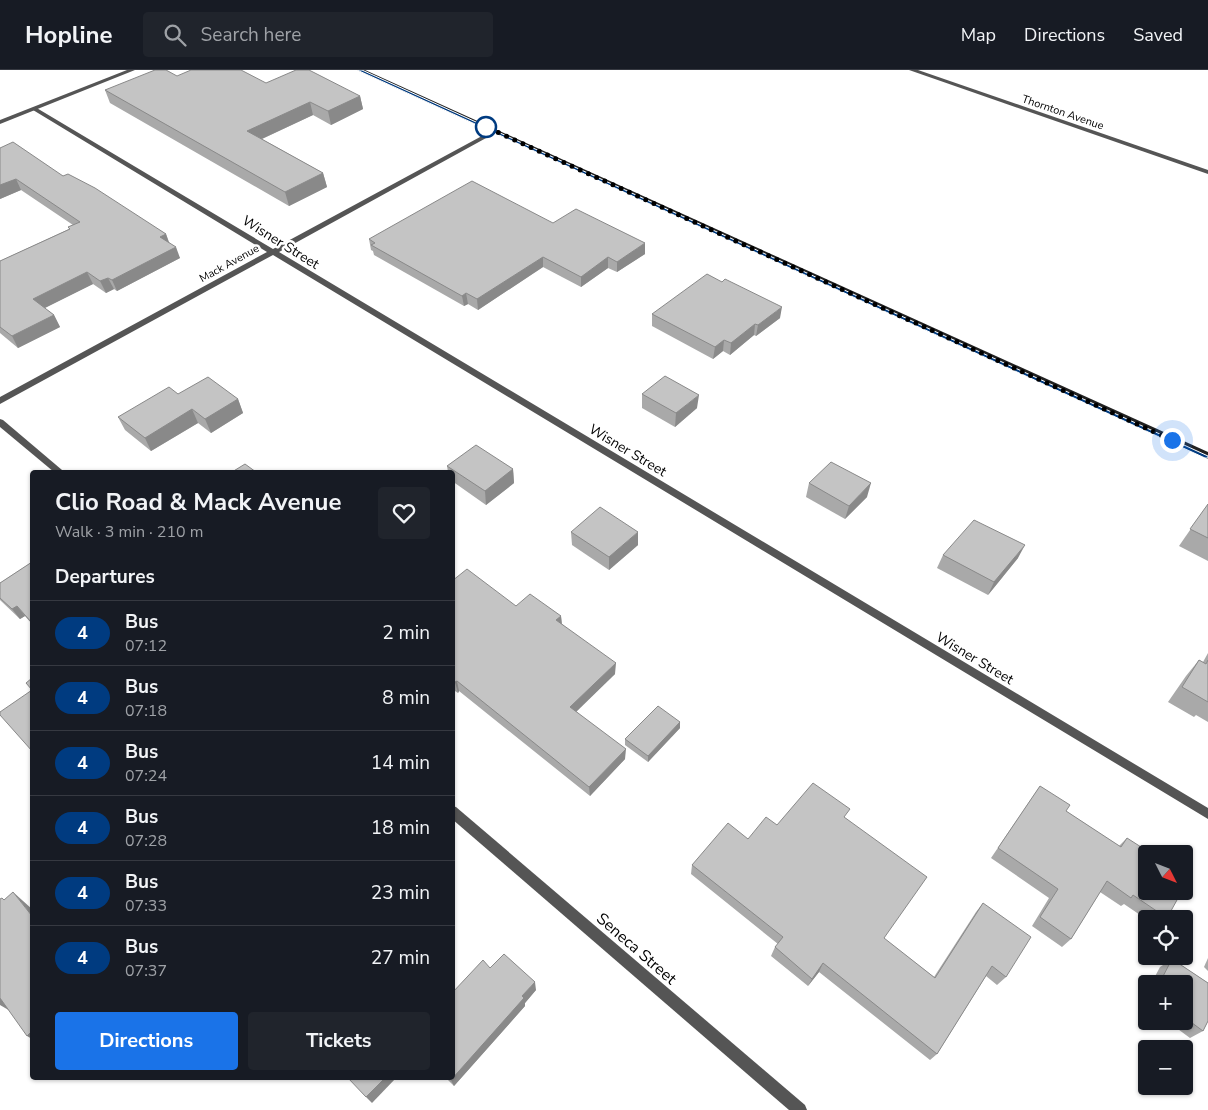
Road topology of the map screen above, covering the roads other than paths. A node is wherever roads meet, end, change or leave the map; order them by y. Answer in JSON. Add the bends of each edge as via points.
{"nodes":[{"id":1,"x":126,"y":70,"type":"edge"},
{"id":2,"x":132,"y":70,"type":"edge"},
{"id":3,"x":360,"y":70,"type":"edge"},
{"id":4,"x":912,"y":70,"type":"edge"},
{"id":5,"x":108,"y":80,"type":"junction"},
{"id":6,"x":34,"y":109,"type":"junction"},
{"id":7,"x":0,"y":122,"type":"edge"},
{"id":8,"x":495,"y":131,"type":"junction"},
{"id":9,"x":1208,"y":172,"type":"edge"},
{"id":10,"x":272,"y":252,"type":"junction"},
{"id":11,"x":0,"y":401,"type":"edge"},
{"id":12,"x":0,"y":422,"type":"edge"},
{"id":13,"x":1208,"y":456,"type":"edge"},
{"id":14,"x":57,"y":470,"type":"edge"},
{"id":15,"x":455,"y":814,"type":"edge"},
{"id":16,"x":1208,"y":814,"type":"edge"},
{"id":17,"x":800,"y":1110,"type":"edge"}],
"edges":[{"from":1,"to":5,"type":"street"},
{"from":2,"to":5,"type":"street"},
{"from":3,"to":8,"type":"main road"},
{"from":4,"to":9,"type":"street","name":"Thornton Avenue"},
{"from":5,"to":6,"type":"street"},
{"from":6,"to":7,"type":"street"},
{"from":6,"to":10,"type":"street","name":"Wisner Street"},
{"from":8,"to":10,"type":"street","name":"Mack Avenue"},
{"from":8,"to":13,"type":"main road"},
{"from":10,"to":11,"type":"street","name":"Mack Avenue"},
{"from":10,"to":16,"type":"street","name":"Wisner Street"},
{"from":12,"to":14,"type":"street"},
{"from":15,"to":17,"type":"street","name":"Seneca Street"}]}
